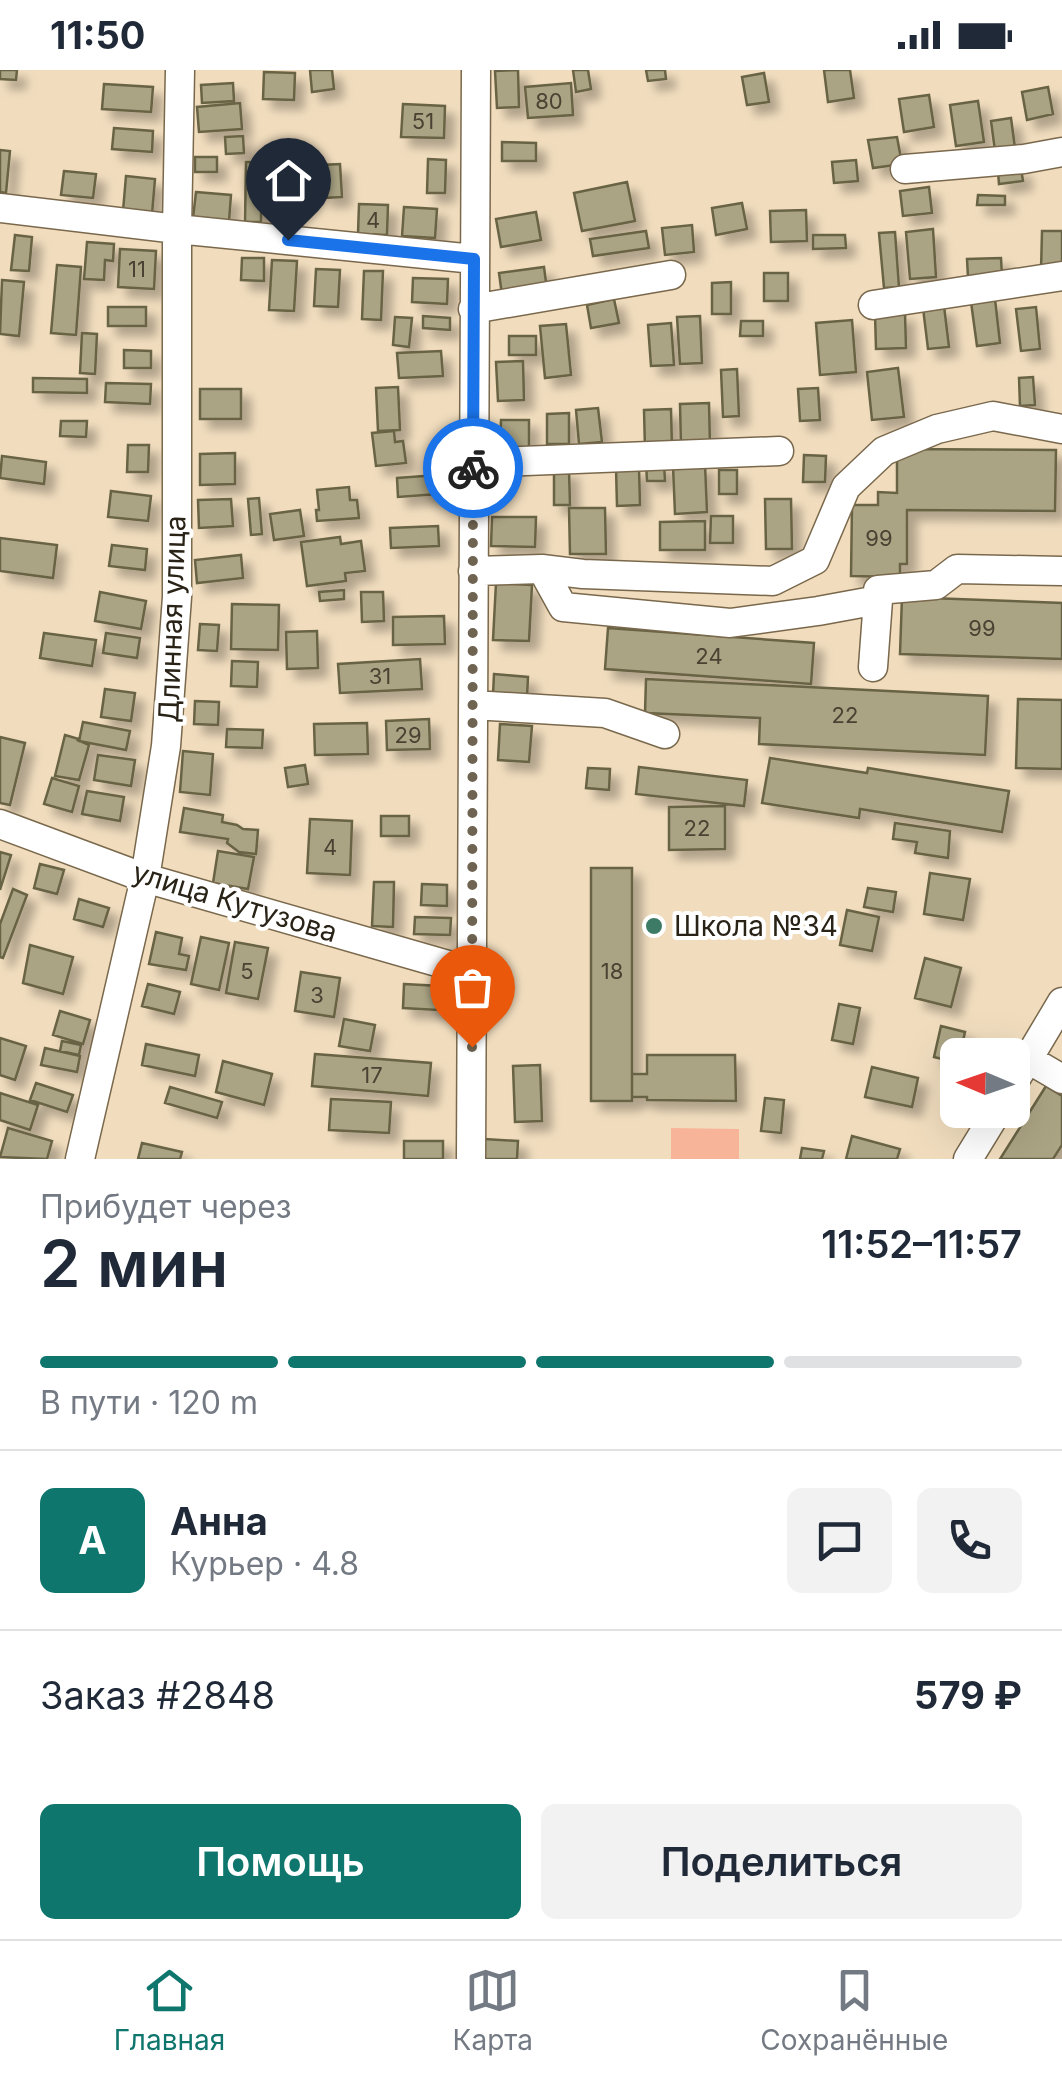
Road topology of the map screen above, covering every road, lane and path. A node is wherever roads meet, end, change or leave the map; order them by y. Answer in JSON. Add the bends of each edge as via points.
{"nodes":[{"id":1,"x":180,"y":70,"type":"edge"},
{"id":2,"x":476,"y":70,"type":"edge"},
{"id":3,"x":1062,"y":152,"type":"edge"},
{"id":4,"x":905,"y":169,"type":"dead end"},
{"id":5,"x":0,"y":208,"type":"edge"},
{"id":6,"x":177,"y":229,"type":"junction"},
{"id":7,"x":474,"y":259,"type":"junction"},
{"id":8,"x":671,"y":275,"type":"dead end"},
{"id":9,"x":1062,"y":276,"type":"edge"},
{"id":10,"x":873,"y":305,"type":"dead end"},
{"id":11,"x":474,"y":309,"type":"junction"},
{"id":12,"x":1062,"y":430,"type":"edge"},
{"id":13,"x":779,"y":450,"type":"dead end"},
{"id":14,"x":473,"y":463,"type":"junction"},
{"id":15,"x":802,"y":568,"type":"junction"},
{"id":16,"x":542,"y":570,"type":"junction"},
{"id":17,"x":473,"y":571,"type":"junction"},
{"id":18,"x":1062,"y":571,"type":"edge"},
{"id":19,"x":878,"y":600,"type":"junction"},
{"id":20,"x":818,"y":611,"type":"junction"},
{"id":21,"x":874,"y":668,"type":"dead end"},
{"id":22,"x":473,"y":705,"type":"junction"},
{"id":23,"x":665,"y":734,"type":"dead end"},
{"id":24,"x":0,"y":824,"type":"edge"},
{"id":25,"x":146,"y":878,"type":"junction"},
{"id":26,"x":472,"y":972,"type":"junction"},
{"id":27,"x":1062,"y":1002,"type":"edge"},
{"id":28,"x":1030,"y":1056,"type":"edge"},
{"id":29,"x":1030,"y":1060,"type":"edge"},
{"id":30,"x":1062,"y":1078,"type":"edge"},
{"id":31,"x":987,"y":1128,"type":"edge"},
{"id":32,"x":80,"y":1159,"type":"edge"},
{"id":33,"x":471,"y":1159,"type":"edge"},
{"id":34,"x":968,"y":1159,"type":"edge"}],
"edges":[{"from":1,"to":6,"type":"street","name":"Длинная улица"},
{"from":2,"to":7,"type":"street"},
{"from":3,"to":4,"type":"street"},
{"from":5,"to":6,"type":"street"},
{"from":6,"to":7,"type":"street"},
{"from":6,"to":25,"type":"street","name":"Длинная улица","via":[[177,597],[166,746]]},
{"from":7,"to":11,"type":"street"},
{"from":8,"to":11,"type":"street"},
{"from":9,"to":10,"type":"street"},
{"from":11,"to":14,"type":"street"},
{"from":12,"to":15,"type":"street","via":[[993,416],[884,451],[846,487],[815,560]]},
{"from":13,"to":14,"type":"street"},
{"from":14,"to":17,"type":"street"},
{"from":15,"to":16,"type":"street","via":[[773,582]]},
{"from":15,"to":20,"type":"street"},
{"from":16,"to":17,"type":"street"},
{"from":16,"to":20,"type":"street","via":[[562,607],[730,622]]},
{"from":17,"to":22,"type":"street"},
{"from":18,"to":19,"type":"street","via":[[957,569],[936,585],[878,590]]},
{"from":19,"to":20,"type":"street"},
{"from":19,"to":21,"type":"street"},
{"from":22,"to":23,"type":"street","via":[[605,713]]},
{"from":22,"to":26,"type":"street"},
{"from":24,"to":25,"type":"street","name":"улица Кутузова"},
{"from":25,"to":26,"type":"street","name":"улица Кутузова"},
{"from":25,"to":32,"type":"street","name":"Длинная улица"},
{"from":26,"to":33,"type":"street"},
{"from":27,"to":28,"type":"street"},
{"from":29,"to":30,"type":"street"},
{"from":31,"to":34,"type":"street"}]}
